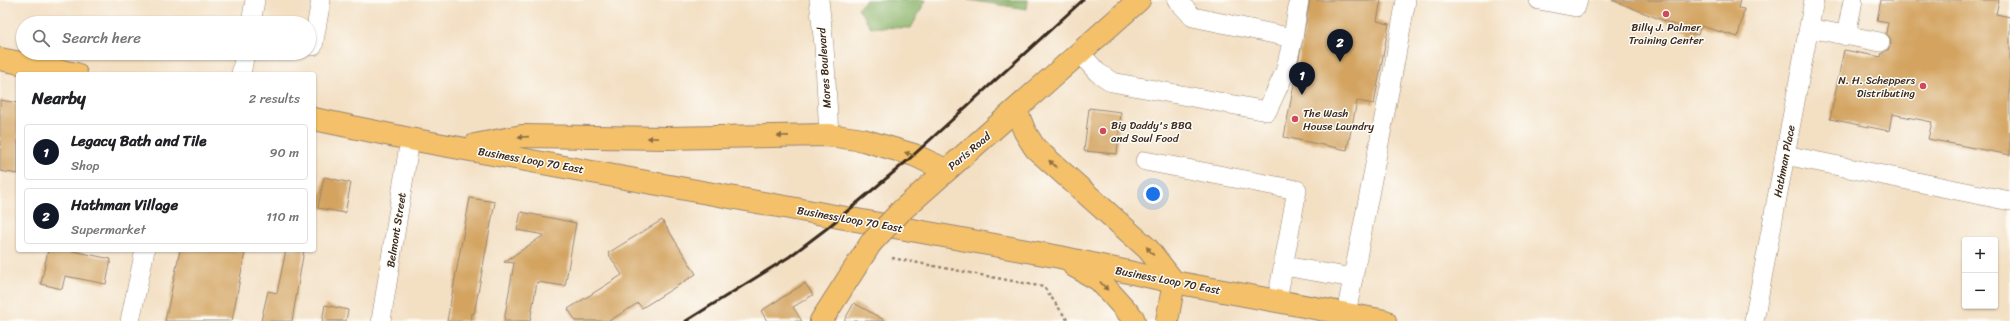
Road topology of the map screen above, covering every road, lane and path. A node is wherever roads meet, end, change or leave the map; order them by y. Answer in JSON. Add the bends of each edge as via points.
{"nodes":[{"id":1,"x":255,"y":0,"type":"edge"},
{"id":2,"x":321,"y":0,"type":"edge"},
{"id":3,"x":819,"y":0,"type":"edge"},
{"id":4,"x":1139,"y":0,"type":"edge"},
{"id":5,"x":1177,"y":0,"type":"edge"},
{"id":6,"x":1299,"y":0,"type":"edge"},
{"id":7,"x":1406,"y":0,"type":"edge"},
{"id":8,"x":1539,"y":0,"type":"edge"},
{"id":9,"x":1578,"y":0,"type":"edge"},
{"id":10,"x":1814,"y":0,"type":"edge"},
{"id":11,"x":1853,"y":0,"type":"edge"},
{"id":12,"x":252,"y":16,"type":"edge"},
{"id":13,"x":1809,"y":28,"type":"junction"},
{"id":14,"x":316,"y":29,"type":"edge"},
{"id":15,"x":1846,"y":36,"type":"junction"},
{"id":16,"x":1293,"y":38,"type":"junction"},
{"id":17,"x":1880,"y":42,"type":"dead end"},
{"id":18,"x":1080,"y":53,"type":"junction"},
{"id":19,"x":0,"y":59,"type":"edge"},
{"id":20,"x":244,"y":60,"type":"edge"},
{"id":21,"x":66,"y":72,"type":"edge"},
{"id":22,"x":241,"y":72,"type":"edge"},
{"id":23,"x":1016,"y":110,"type":"junction"},
{"id":24,"x":316,"y":119,"type":"edge"},
{"id":25,"x":829,"y":135,"type":"junction"},
{"id":26,"x":410,"y":139,"type":"junction"},
{"id":27,"x":462,"y":148,"type":"junction"},
{"id":28,"x":1785,"y":155,"type":"junction"},
{"id":29,"x":1145,"y":161,"type":"dead end"},
{"id":30,"x":946,"y":170,"type":"junction"},
{"id":31,"x":2010,"y":201,"type":"edge"},
{"id":32,"x":145,"y":252,"type":"edge"},
{"id":33,"x":1060,"y":257,"type":"junction"},
{"id":34,"x":892,"y":258,"type":"dead end"},
{"id":35,"x":1284,"y":266,"type":"junction"},
{"id":36,"x":1352,"y":278,"type":"junction"},
{"id":37,"x":1174,"y":282,"type":"junction"},
{"id":38,"x":1277,"y":301,"type":"junction"},
{"id":39,"x":1346,"y":314,"type":"junction"},
{"id":40,"x":130,"y":321,"type":"edge"},
{"id":41,"x":381,"y":321,"type":"edge"},
{"id":42,"x":821,"y":321,"type":"edge"},
{"id":43,"x":1068,"y":321,"type":"edge"},
{"id":44,"x":1134,"y":321,"type":"edge"},
{"id":45,"x":1167,"y":321,"type":"edge"},
{"id":46,"x":1385,"y":321,"type":"edge"},
{"id":47,"x":1754,"y":321,"type":"edge"}],
"edges":[{"from":1,"to":12,"type":"street"},
{"from":2,"to":14,"type":"street"},
{"from":3,"to":25,"type":"street","name":"Mores Boulevard"},
{"from":4,"to":18,"type":"main road","name":"Paris Road"},
{"from":5,"to":16,"type":"street","via":[[1193,17]]},
{"from":6,"to":16,"type":"street"},
{"from":7,"to":36,"type":"street"},
{"from":8,"to":9,"type":"street","via":[[1576,7]]},
{"from":10,"to":13,"type":"street","name":"Hathman Place"},
{"from":11,"to":15,"type":"street"},
{"from":13,"to":15,"type":"street"},
{"from":13,"to":28,"type":"street","name":"Hathman Place"},
{"from":15,"to":17,"type":"street"},
{"from":16,"to":18,"type":"street","via":[[1285,72],[1267,111],[1112,82]]},
{"from":18,"to":23,"type":"main road","name":"Paris Road"},
{"from":19,"to":21,"type":"main road"},
{"from":20,"to":22,"type":"street"},
{"from":23,"to":30,"type":"main road","name":"Paris Road"},
{"from":37,"to":23,"type":"main road","one_way":true,"via":[[1148,249],[1035,148]]},
{"from":24,"to":26,"type":"main road","name":"Business Loop 70 East"},
{"from":25,"to":27,"type":"main road","one_way":true,"via":[[667,138],[522,136]]},
{"from":30,"to":25,"type":"main road","one_way":true,"via":[[906,153],[863,140]]},
{"from":26,"to":27,"type":"main road","name":"Business Loop 70 East"},
{"from":26,"to":41,"type":"street","name":"Belmont Street"},
{"from":27,"to":33,"type":"main road","name":"Business Loop 70 East"},
{"from":28,"to":31,"type":"street"},
{"from":28,"to":47,"type":"street","name":"Hathman Place"},
{"from":29,"to":35,"type":"street","via":[[1297,190]]},
{"from":30,"to":42,"type":"main road","name":"Paris Road","bridge":true,"via":[[871,242]]},
{"from":32,"to":40,"type":"street"},
{"from":33,"to":37,"type":"main road","name":"Business Loop 70 East"},
{"from":33,"to":44,"type":"main road","one_way":true,"via":[[1099,280]]},
{"from":34,"to":43,"type":"path","via":[[1044,287]]},
{"from":35,"to":36,"type":"street"},
{"from":35,"to":38,"type":"street"},
{"from":36,"to":39,"type":"street"},
{"from":37,"to":38,"type":"main road","name":"Business Loop 70 East"},
{"from":37,"to":45,"type":"main road"},
{"from":38,"to":39,"type":"main road","name":"Business Loop 70 East"},
{"from":39,"to":46,"type":"main road","name":"Business Loop 70 East"}]}
